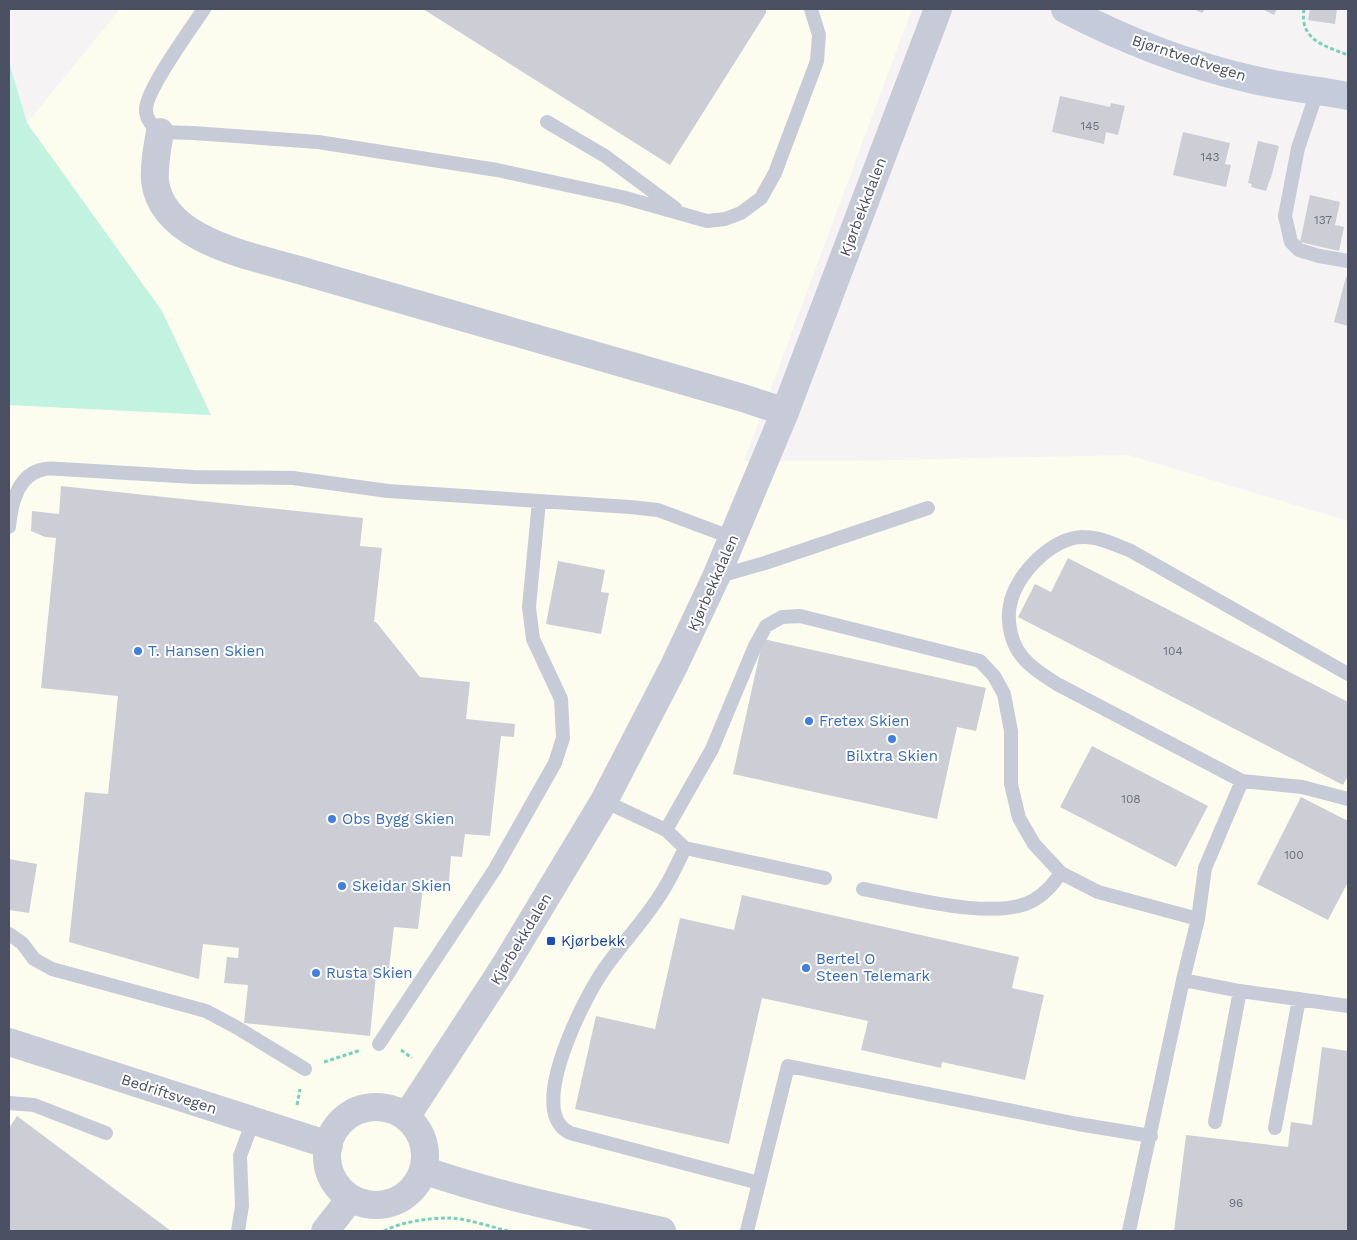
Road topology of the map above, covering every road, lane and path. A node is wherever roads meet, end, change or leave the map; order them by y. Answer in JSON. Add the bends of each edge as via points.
{"nodes":[{"id":1,"x":204,"y":9,"type":"edge"},
{"id":2,"x":810,"y":9,"type":"edge"},
{"id":3,"x":938,"y":9,"type":"edge"},
{"id":4,"x":1065,"y":9,"type":"edge"},
{"id":5,"x":1304,"y":9,"type":"edge"},
{"id":6,"x":1348,"y":55,"type":"edge"},
{"id":7,"x":1315,"y":90,"type":"junction"},
{"id":8,"x":1348,"y":96,"type":"edge"},
{"id":9,"x":547,"y":122,"type":"dead end"},
{"id":10,"x":160,"y":132,"type":"junction"},
{"id":11,"x":681,"y":213,"type":"junction"},
{"id":12,"x":1348,"y":262,"type":"edge"},
{"id":13,"x":785,"y":412,"type":"junction"},
{"id":14,"x":539,"y":501,"type":"junction"},
{"id":15,"x":928,"y":508,"type":"dead end"},
{"id":16,"x":9,"y":527,"type":"edge"},
{"id":17,"x":733,"y":538,"type":"junction"},
{"id":18,"x":716,"y":578,"type":"junction"},
{"id":19,"x":1348,"y":674,"type":"edge"},
{"id":20,"x":1242,"y":782,"type":"junction"},
{"id":21,"x":1348,"y":799,"type":"edge"},
{"id":22,"x":604,"y":801,"type":"junction"},
{"id":23,"x":666,"y":830,"type":"junction"},
{"id":24,"x":685,"y":848,"type":"junction"},
{"id":25,"x":1062,"y":873,"type":"junction"},
{"id":26,"x":826,"y":878,"type":"dead end"},
{"id":27,"x":863,"y":889,"type":"dead end"},
{"id":28,"x":1198,"y":919,"type":"junction"},
{"id":29,"x":9,"y":934,"type":"edge"},
{"id":30,"x":1183,"y":980,"type":"junction"},
{"id":31,"x":1240,"y":991,"type":"junction"},
{"id":32,"x":1300,"y":999,"type":"junction"},
{"id":33,"x":1348,"y":1006,"type":"edge"},
{"id":34,"x":9,"y":1042,"type":"edge"},
{"id":35,"x":379,"y":1044,"type":"junction"},
{"id":36,"x":414,"y":1060,"type":"dead end"},
{"id":37,"x":304,"y":1068,"type":"junction"},
{"id":38,"x":9,"y":1103,"type":"edge"},
{"id":39,"x":297,"y":1106,"type":"dead end"},
{"id":40,"x":406,"y":1117,"type":"junction"},
{"id":41,"x":252,"y":1121,"type":"junction"},
{"id":42,"x":1215,"y":1122,"type":"dead end"},
{"id":43,"x":1275,"y":1128,"type":"dead end"},
{"id":44,"x":106,"y":1133,"type":"dead end"},
{"id":45,"x":1151,"y":1136,"type":"junction"},
{"id":46,"x":329,"y":1145,"type":"junction"},
{"id":47,"x":423,"y":1170,"type":"junction"},
{"id":48,"x":759,"y":1183,"type":"junction"},
{"id":49,"x":351,"y":1198,"type":"junction"},
{"id":50,"x":238,"y":1231,"type":"edge"},
{"id":51,"x":325,"y":1231,"type":"edge"},
{"id":52,"x":384,"y":1231,"type":"edge"},
{"id":53,"x":508,"y":1231,"type":"edge"},
{"id":54,"x":662,"y":1231,"type":"edge"},
{"id":55,"x":747,"y":1231,"type":"edge"},
{"id":56,"x":1129,"y":1231,"type":"edge"}],
"edges":[{"from":1,"to":10,"type":"lane","via":[[150,93],[145,108],[147,117]]},
{"from":2,"to":11,"type":"lane","via":[[819,35],[817,61],[775,173],[761,198],[741,213],[725,218],[707,221]]},
{"from":3,"to":13,"type":"street","name":"Kjørbekkdalen"},
{"from":4,"to":7,"type":"main road","name":"Bjørntvedtvegen","via":[[1163,53],[1200,65],[1251,79]]},
{"from":5,"to":6,"type":"path","via":[[1306,30],[1317,43]]},
{"from":7,"to":8,"type":"main road","name":"Bjørntvedtvegen"},
{"from":7,"to":12,"type":"lane","via":[[1314,104],[1298,148],[1285,216],[1291,242],[1299,250]]},
{"from":9,"to":11,"type":"lane","via":[[605,156]]},
{"from":10,"to":11,"type":"lane","via":[[318,142],[497,170]]},
{"from":10,"to":13,"type":"street","via":[[155,161],[156,183],[164,208],[201,238],[299,270]]},
{"from":13,"to":17,"type":"street","name":"Kjørbekkdalen"},
{"from":14,"to":16,"type":"lane","via":[[388,491],[293,478],[194,477],[44,469],[28,476],[15,494]]},
{"from":14,"to":17,"type":"lane","via":[[658,510]]},
{"from":14,"to":35,"type":"lane","via":[[529,607],[534,639],[561,699],[563,738],[555,763],[496,869]]},
{"from":15,"to":18,"type":"lane"},
{"from":17,"to":18,"type":"street","name":"Kjørbekkdalen"},
{"from":18,"to":22,"type":"street","name":"Kjørbekkdalen"},
{"from":19,"to":20,"type":"lane","via":[[1131,551],[1099,538],[1083,536],[1063,540],[1040,556],[1019,581],[1010,604],[1010,630],[1017,650],[1033,667],[1057,684]]},
{"from":20,"to":21,"type":"lane","via":[[1302,787]]},
{"from":20,"to":28,"type":"lane","via":[[1205,868]]},
{"from":22,"to":23,"type":"lane"},
{"from":22,"to":40,"type":"street","name":"Kjørbekkdalen","via":[[504,967]]},
{"from":23,"to":24,"type":"lane"},
{"from":23,"to":25,"type":"lane","via":[[712,748],[766,626],[782,617],[800,616],[980,661],[1004,694],[1011,731],[1011,784],[1019,818],[1034,844]]},
{"from":24,"to":26,"type":"lane"},
{"from":24,"to":48,"type":"lane","via":[[662,893],[604,969],[574,1024],[556,1072],[554,1109],[560,1125],[570,1133]]},
{"from":25,"to":27,"type":"lane","via":[[1047,891],[1032,901],[1007,908],[974,909]]},
{"from":25,"to":28,"type":"lane","via":[[1098,892]]},
{"from":28,"to":30,"type":"lane"},
{"from":29,"to":37,"type":"lane","via":[[22,943],[34,959],[52,969],[206,1012]]},
{"from":30,"to":31,"type":"lane"},
{"from":30,"to":45,"type":"lane"},
{"from":31,"to":32,"type":"lane"},
{"from":31,"to":42,"type":"lane"},
{"from":32,"to":33,"type":"lane"},
{"from":32,"to":43,"type":"lane"},
{"from":34,"to":41,"type":"street","name":"Bedriftsvegen"},
{"from":35,"to":36,"type":"path","via":[[404,1051]]},
{"from":35,"to":37,"type":"path"},
{"from":37,"to":39,"type":"path"},
{"from":38,"to":44,"type":"lane","via":[[34,1105]]},
{"from":40,"to":46,"type":"street","via":[[392,1109],[360,1110],[345,1118],[334,1130]]},
{"from":40,"to":47,"type":"street","via":[[419,1132],[425,1150]]},
{"from":41,"to":46,"type":"street","name":"Bedriftsvegen"},
{"from":41,"to":50,"type":"lane","via":[[240,1156],[242,1206]]},
{"from":45,"to":48,"type":"lane","via":[[788,1066]]},
{"from":45,"to":56,"type":"lane"},
{"from":46,"to":49,"type":"street","via":[[327,1160],[331,1175]]},
{"from":47,"to":49,"type":"street","via":[[415,1186],[402,1198],[385,1204],[367,1204]]},
{"from":47,"to":54,"type":"street","via":[[557,1208]]},
{"from":48,"to":55,"type":"lane"},
{"from":49,"to":51,"type":"street"},
{"from":52,"to":53,"type":"path","via":[[449,1218]]}]}
